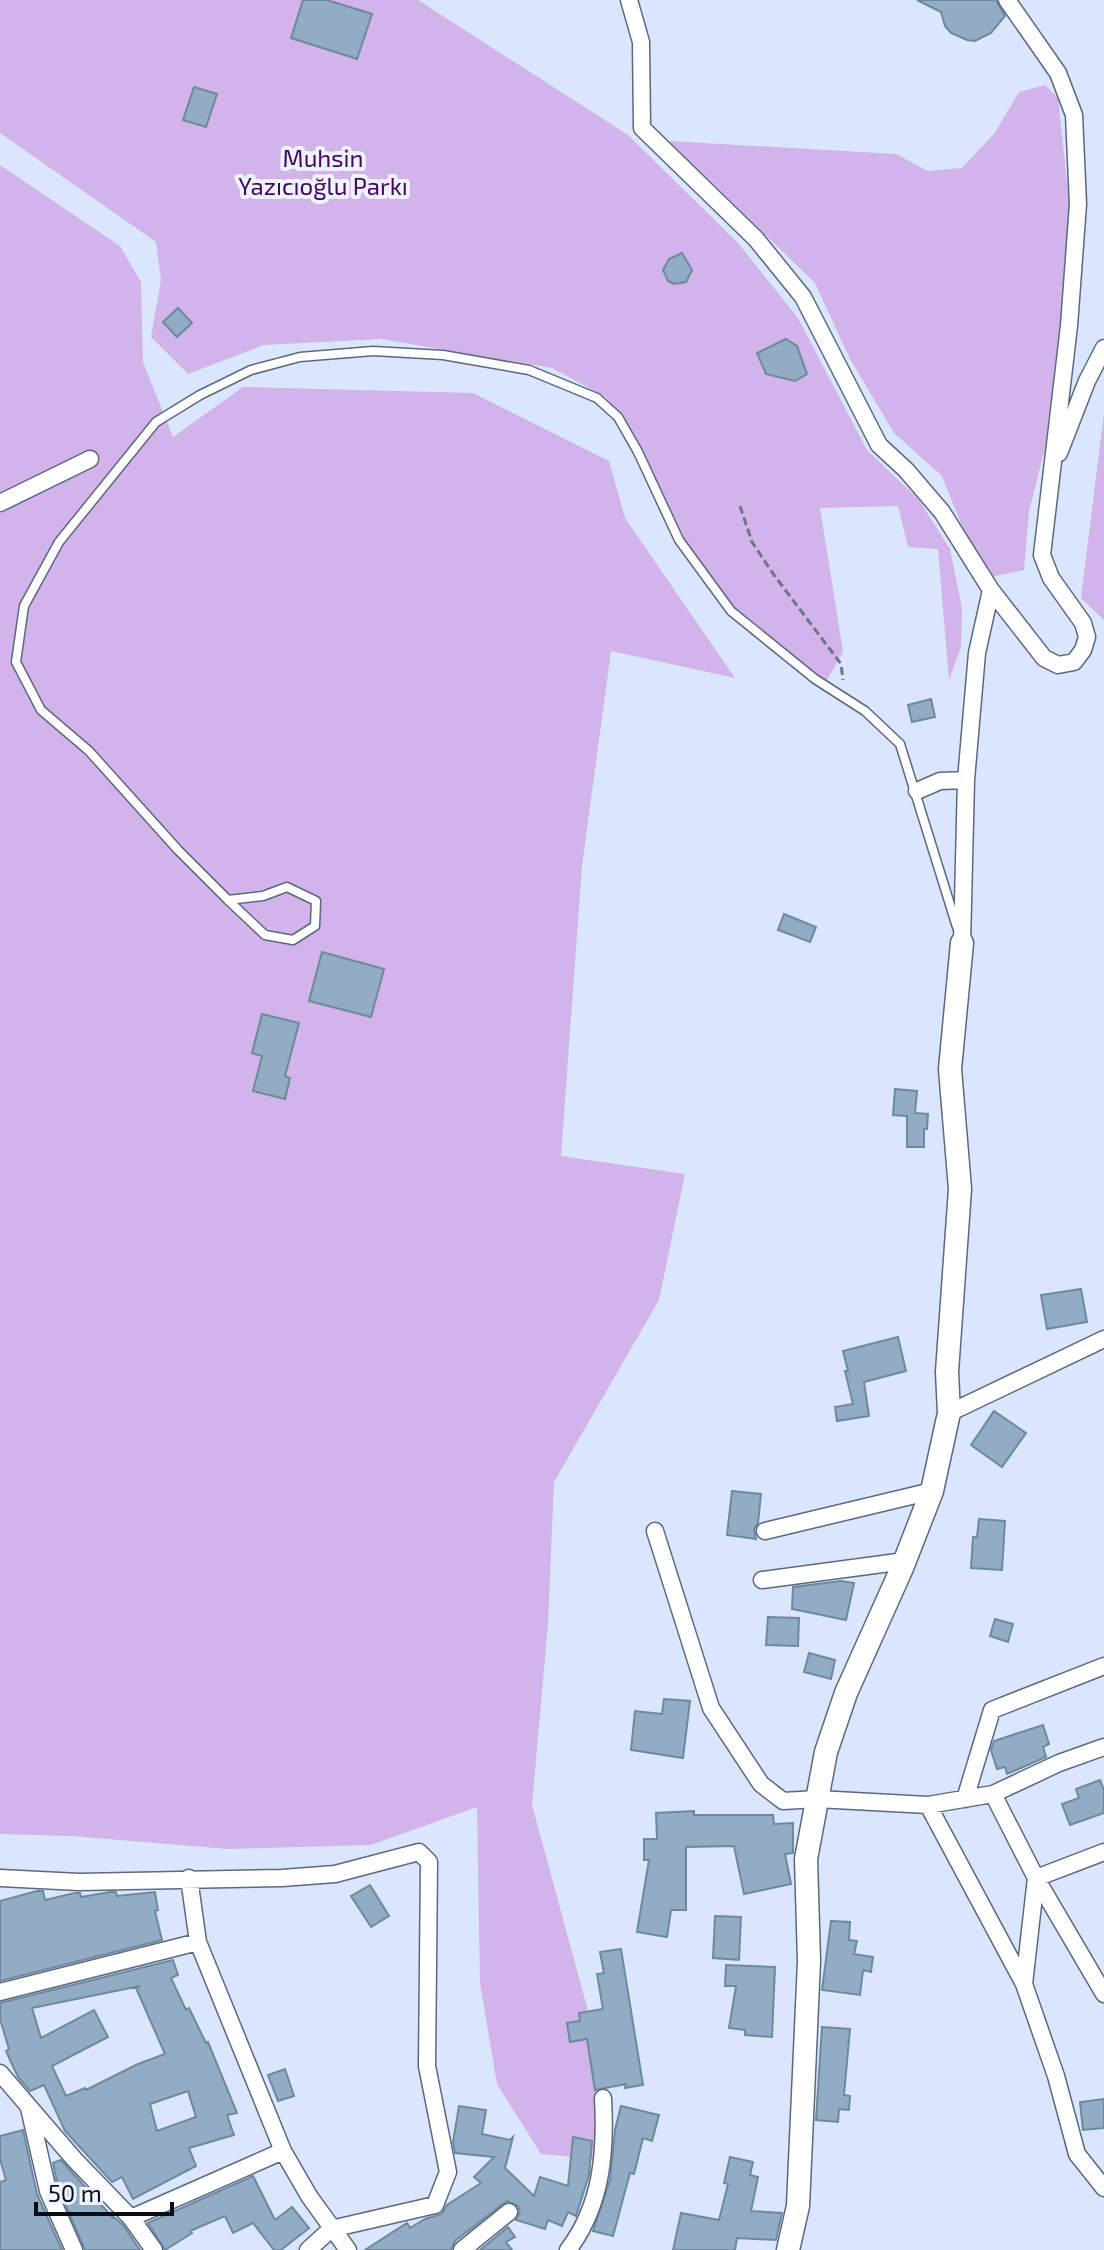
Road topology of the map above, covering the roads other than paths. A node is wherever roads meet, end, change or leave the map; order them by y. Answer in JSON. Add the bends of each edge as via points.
{"nodes":[{"id":1,"x":629,"y":0,"type":"edge"},
{"id":2,"x":1007,"y":0,"type":"edge"},
{"id":3,"x":1104,"y":348,"type":"edge"},
{"id":4,"x":90,"y":459,"type":"dead end"},
{"id":5,"x":1050,"y":477,"type":"junction"},
{"id":6,"x":0,"y":503,"type":"edge"},
{"id":7,"x":991,"y":590,"type":"junction"},
{"id":8,"x":966,"y":780,"type":"junction"},
{"id":9,"x":917,"y":791,"type":"junction"},
{"id":10,"x":228,"y":900,"type":"junction"},
{"id":11,"x":962,"y":943,"type":"junction"},
{"id":12,"x":1104,"y":1339,"type":"edge"},
{"id":13,"x":949,"y":1413,"type":"junction"},
{"id":14,"x":932,"y":1491,"type":"junction"},
{"id":15,"x":655,"y":1531,"type":"dead end"},
{"id":16,"x":765,"y":1531,"type":"dead end"},
{"id":17,"x":905,"y":1561,"type":"junction"},
{"id":18,"x":762,"y":1580,"type":"dead end"},
{"id":19,"x":1104,"y":1666,"type":"edge"},
{"id":20,"x":1104,"y":1747,"type":"edge"},
{"id":21,"x":993,"y":1794,"type":"junction"},
{"id":22,"x":817,"y":1799,"type":"junction"},
{"id":23,"x":965,"y":1799,"type":"junction"},
{"id":24,"x":928,"y":1805,"type":"junction"},
{"id":25,"x":1104,"y":1852,"type":"edge"},
{"id":26,"x":0,"y":1878,"type":"edge"},
{"id":27,"x":189,"y":1878,"type":"junction"},
{"id":28,"x":1036,"y":1878,"type":"junction"},
{"id":29,"x":198,"y":1942,"type":"junction"},
{"id":30,"x":1024,"y":1984,"type":"junction"},
{"id":31,"x":0,"y":1992,"type":"edge"},
{"id":32,"x":1104,"y":1994,"type":"edge"},
{"id":33,"x":1,"y":2077,"type":"edge"},
{"id":34,"x":603,"y":2098,"type":"dead end"},
{"id":35,"x":28,"y":2103,"type":"junction"},
{"id":36,"x":283,"y":2151,"type":"junction"},
{"id":37,"x":1104,"y":2188,"type":"edge"},
{"id":38,"x":509,"y":2212,"type":"dead end"},
{"id":39,"x":131,"y":2218,"type":"junction"},
{"id":40,"x":331,"y":2229,"type":"junction"},
{"id":41,"x":74,"y":2250,"type":"edge"},
{"id":42,"x":154,"y":2250,"type":"edge"},
{"id":43,"x":308,"y":2250,"type":"edge"},
{"id":44,"x":348,"y":2250,"type":"edge"},
{"id":45,"x":462,"y":2250,"type":"edge"},
{"id":46,"x":568,"y":2250,"type":"edge"},
{"id":47,"x":788,"y":2250,"type":"edge"}],
"edges":[{"from":1,"to":7,"type":"street","via":[[641,42],[642,128],[756,239],[803,297],[879,445],[942,512]]},
{"from":2,"to":5,"type":"street","via":[[1058,73],[1074,115],[1078,204]]},
{"from":3,"to":5,"type":"street"},
{"from":4,"to":6,"type":"street"},
{"from":5,"to":7,"type":"street","via":[[1042,555],[1051,578],[1083,623],[1087,637],[1074,662],[1058,665],[1044,658]]},
{"from":7,"to":8,"type":"street","via":[[977,653]]},
{"from":8,"to":9,"type":"street","via":[[940,781]]},
{"from":8,"to":11,"type":"street"},
{"from":9,"to":10,"type":"lane","via":[[900,744],[865,711],[815,679],[731,611],[679,540],[618,417],[597,398],[529,370],[443,355],[373,351],[300,357],[251,370],[156,422],[59,542],[24,606],[16,662],[41,710],[89,751]]},
{"from":9,"to":11,"type":"lane"},
{"from":10,"to":10,"type":"lane","via":[[265,935],[293,940],[315,926],[316,901],[287,887]]},
{"from":11,"to":13,"type":"street","via":[[950,1069],[960,1189],[947,1372]]},
{"from":12,"to":13,"type":"street"},
{"from":13,"to":14,"type":"street"},
{"from":14,"to":16,"type":"street"},
{"from":14,"to":17,"type":"street"},
{"from":15,"to":22,"type":"street","via":[[711,1708],[761,1784],[783,1801]]},
{"from":17,"to":18,"type":"street"},
{"from":17,"to":22,"type":"street","via":[[846,1693]]},
{"from":19,"to":23,"type":"street","via":[[992,1710]]},
{"from":20,"to":21,"type":"street"},
{"from":21,"to":23,"type":"street"},
{"from":21,"to":28,"type":"street"},
{"from":22,"to":24,"type":"street"},
{"from":22,"to":47,"type":"street","via":[[806,1859],[809,1961],[798,2206]]},
{"from":23,"to":24,"type":"street"},
{"from":24,"to":30,"type":"street"},
{"from":25,"to":28,"type":"street"},
{"from":26,"to":27,"type":"street"},
{"from":27,"to":29,"type":"street"},
{"from":27,"to":40,"type":"street","via":[[335,1874],[419,1852],[429,1862],[427,2066],[448,2172],[435,2205]]},
{"from":28,"to":30,"type":"street"},
{"from":28,"to":32,"type":"street"},
{"from":29,"to":31,"type":"street"},
{"from":29,"to":36,"type":"street"},
{"from":30,"to":37,"type":"street","via":[[1077,2154]]},
{"from":33,"to":35,"type":"street"},
{"from":34,"to":46,"type":"street","via":[[598,2188],[583,2230]]},
{"from":35,"to":39,"type":"street"},
{"from":35,"to":41,"type":"street","via":[[48,2191]]},
{"from":36,"to":39,"type":"street"},
{"from":36,"to":40,"type":"street"},
{"from":38,"to":45,"type":"street"},
{"from":39,"to":42,"type":"street"},
{"from":40,"to":43,"type":"street"},
{"from":40,"to":44,"type":"street"}]}
